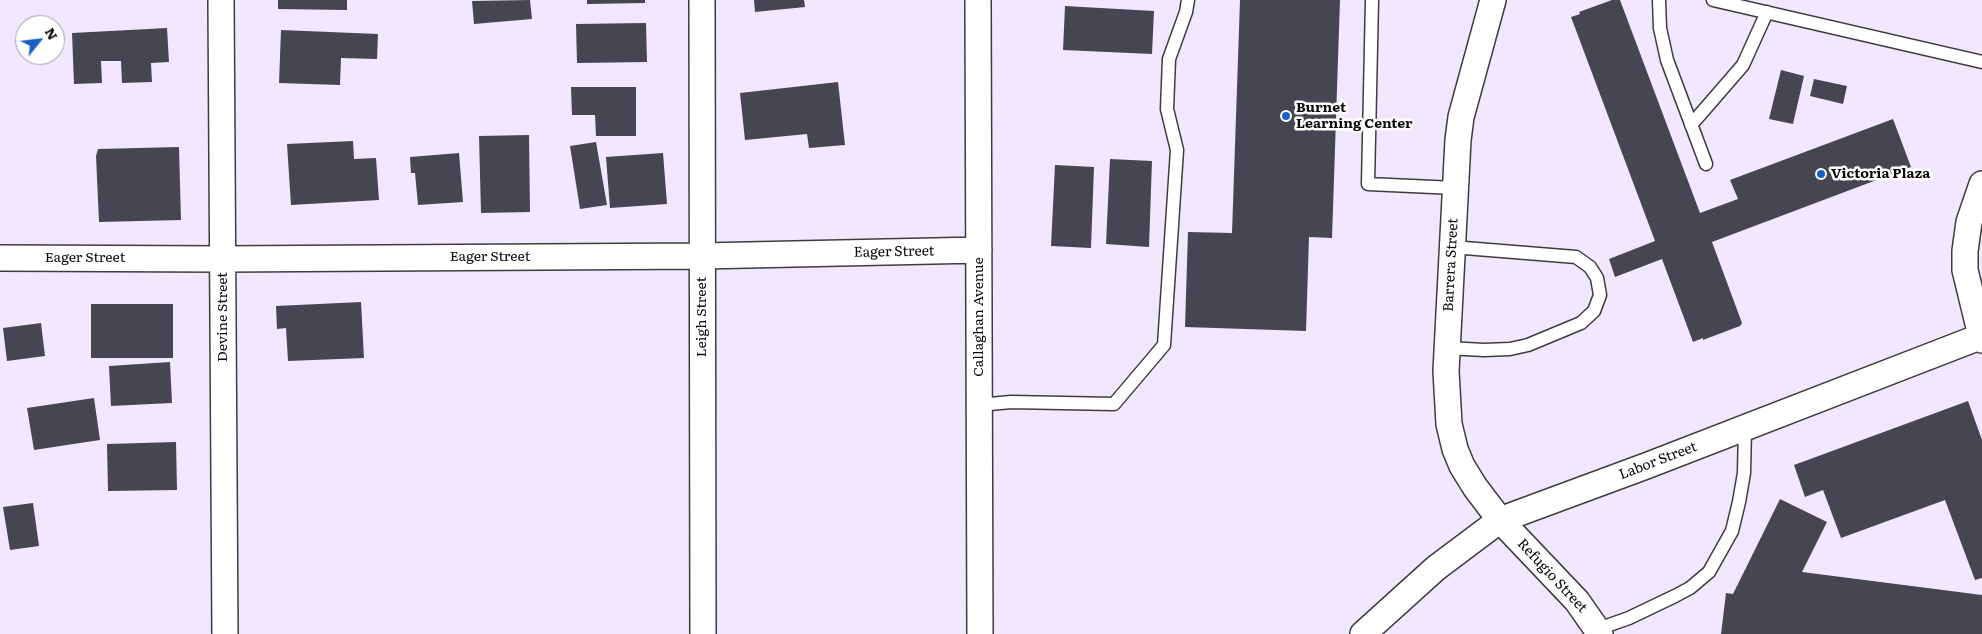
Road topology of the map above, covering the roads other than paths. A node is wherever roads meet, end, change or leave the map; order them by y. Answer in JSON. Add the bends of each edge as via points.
{"nodes":[{"id":1,"x":221,"y":0,"type":"edge"},
{"id":2,"x":702,"y":0,"type":"edge"},
{"id":3,"x":978,"y":0,"type":"edge"},
{"id":4,"x":1188,"y":0,"type":"edge"},
{"id":5,"x":1372,"y":0,"type":"edge"},
{"id":6,"x":1493,"y":0,"type":"edge"},
{"id":7,"x":1659,"y":0,"type":"edge"},
{"id":8,"x":1713,"y":0,"type":"edge"},
{"id":9,"x":1765,"y":8,"type":"edge"},
{"id":10,"x":1982,"y":62,"type":"edge"},
{"id":11,"x":1691,"y":124,"type":"junction"},
{"id":12,"x":1706,"y":164,"type":"dead end"},
{"id":13,"x":1982,"y":184,"type":"edge"},
{"id":14,"x":1455,"y":188,"type":"junction"},
{"id":15,"x":1452,"y":247,"type":"junction"},
{"id":16,"x":979,"y":250,"type":"junction"},
{"id":17,"x":702,"y":256,"type":"junction"},
{"id":18,"x":0,"y":258,"type":"edge"},
{"id":19,"x":222,"y":259,"type":"junction"},
{"id":20,"x":1982,"y":338,"type":"edge"},
{"id":21,"x":1447,"y":348,"type":"junction"},
{"id":22,"x":979,"y":405,"type":"junction"},
{"id":23,"x":1745,"y":428,"type":"junction"},
{"id":24,"x":1500,"y":520,"type":"junction"},
{"id":25,"x":1599,"y":632,"type":"edge"},
{"id":26,"x":225,"y":634,"type":"edge"},
{"id":27,"x":703,"y":634,"type":"edge"},
{"id":28,"x":980,"y":634,"type":"edge"},
{"id":29,"x":1363,"y":634,"type":"edge"}],
"edges":[{"from":1,"to":19,"type":"street","name":"Devine Street"},
{"from":2,"to":17,"type":"street","name":"Leigh Street"},
{"from":3,"to":16,"type":"street","name":"Callaghan Avenue"},
{"from":4,"to":22,"type":"lane","via":[[1170,59],[1167,110],[1177,150],[1164,345],[1114,404],[1011,402]]},
{"from":5,"to":14,"type":"lane","via":[[1368,184]]},
{"from":6,"to":14,"type":"street","name":"Barrera Street","via":[[1461,117]]},
{"from":7,"to":11,"type":"lane","via":[[1662,44]]},
{"from":8,"to":9,"type":"lane"},
{"from":9,"to":10,"type":"lane"},
{"from":9,"to":11,"type":"lane","via":[[1743,65]]},
{"from":11,"to":12,"type":"lane"},
{"from":13,"to":20,"type":"street","via":[[1969,222],[1965,270]]},
{"from":14,"to":15,"type":"street","name":"Barrera Street"},
{"from":15,"to":21,"type":"street","name":"Barrera Street"},
{"from":15,"to":21,"type":"lane","via":[[1576,257],[1590,267],[1597,278],[1600,295],[1594,311],[1581,323],[1528,345],[1491,350]]},
{"from":16,"to":17,"type":"street","name":"Eager Street"},
{"from":16,"to":22,"type":"street","name":"Callaghan Avenue"},
{"from":17,"to":19,"type":"street","name":"Eager Street"},
{"from":17,"to":27,"type":"street","name":"Leigh Street"},
{"from":18,"to":19,"type":"street","name":"Eager Street"},
{"from":19,"to":26,"type":"street","name":"Devine Street"},
{"from":20,"to":23,"type":"street","name":"Labor Street"},
{"from":21,"to":24,"type":"street","name":"Barrera Street","via":[[1446,399],[1455,449],[1475,487]]},
{"from":22,"to":28,"type":"street","name":"Callaghan Avenue"},
{"from":23,"to":24,"type":"street","name":"Labor Street"},
{"from":23,"to":25,"type":"lane","via":[[1744,473],[1732,531],[1709,572],[1690,588]]},
{"from":24,"to":25,"type":"street","name":"Refugio Street","via":[[1577,601]]},
{"from":24,"to":29,"type":"street","name":"Labor Street","via":[[1436,568]]}]}
